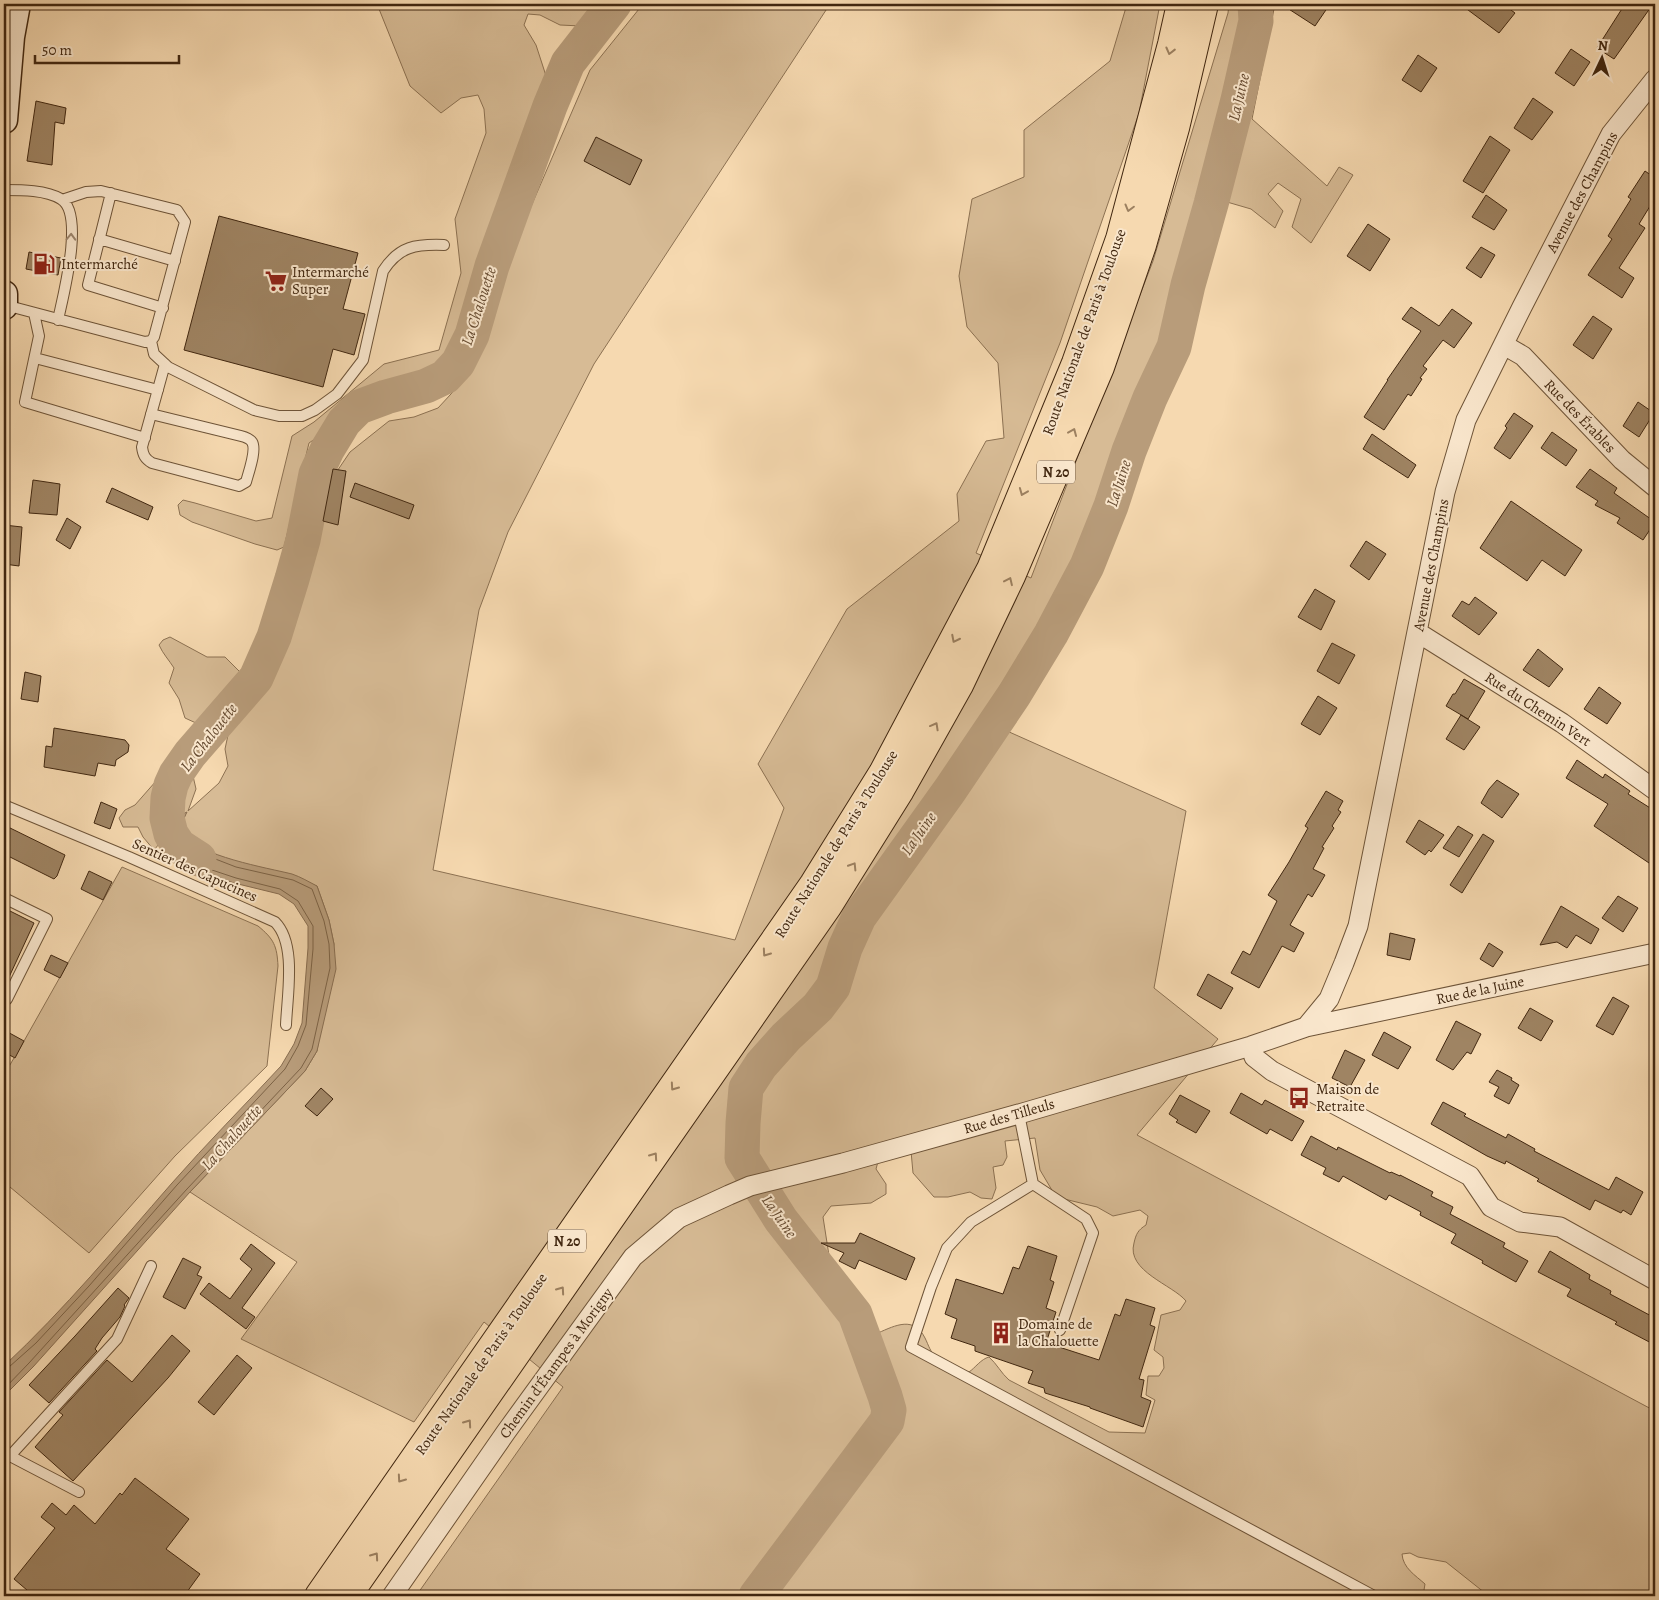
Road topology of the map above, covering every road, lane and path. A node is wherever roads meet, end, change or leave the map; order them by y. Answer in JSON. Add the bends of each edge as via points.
{"nodes":[{"id":1,"x":17,"y":4,"type":"edge"},
{"id":2,"x":1180,"y":4,"type":"edge"},
{"id":3,"x":1204,"y":4,"type":"edge"},
{"id":4,"x":1655,"y":79,"type":"edge"},
{"id":5,"x":4,"y":120,"type":"edge"},
{"id":6,"x":4,"y":190,"type":"edge"},
{"id":7,"x":111,"y":193,"type":"junction"},
{"id":8,"x":62,"y":200,"type":"junction"},
{"id":9,"x":99,"y":239,"type":"junction"},
{"id":10,"x":444,"y":245,"type":"dead end"},
{"id":11,"x":175,"y":261,"type":"junction"},
{"id":12,"x":4,"y":294,"type":"edge"},
{"id":13,"x":4,"y":306,"type":"edge"},
{"id":14,"x":163,"y":308,"type":"junction"},
{"id":15,"x":34,"y":313,"type":"junction"},
{"id":16,"x":58,"y":320,"type":"junction"},
{"id":17,"x":151,"y":341,"type":"junction"},
{"id":18,"x":1504,"y":345,"type":"junction"},
{"id":19,"x":35,"y":358,"type":"junction"},
{"id":20,"x":165,"y":364,"type":"junction"},
{"id":21,"x":158,"y":390,"type":"junction"},
{"id":22,"x":151,"y":414,"type":"junction"},
{"id":23,"x":145,"y":438,"type":"junction"},
{"id":24,"x":1655,"y":487,"type":"edge"},
{"id":25,"x":1417,"y":632,"type":"junction"},
{"id":26,"x":1655,"y":790,"type":"edge"},
{"id":27,"x":4,"y":805,"type":"edge"},
{"id":28,"x":4,"y":898,"type":"edge"},
{"id":29,"x":1655,"y":953,"type":"edge"},
{"id":30,"x":4,"y":998,"type":"edge"},
{"id":31,"x":286,"y":1025,"type":"dead end"},
{"id":32,"x":1306,"y":1027,"type":"junction"},
{"id":33,"x":1251,"y":1046,"type":"junction"},
{"id":34,"x":1019,"y":1114,"type":"junction"},
{"id":35,"x":766,"y":1182,"type":"joint"},
{"id":36,"x":1033,"y":1184,"type":"junction"},
{"id":37,"x":151,"y":1266,"type":"dead end"},
{"id":38,"x":1655,"y":1280,"type":"edge"},
{"id":39,"x":1060,"y":1330,"type":"dead end"},
{"id":40,"x":7,"y":1454,"type":"edge"},
{"id":41,"x":79,"y":1492,"type":"dead end"},
{"id":42,"x":320,"y":1596,"type":"edge"},
{"id":43,"x":347,"y":1596,"type":"edge"},
{"id":44,"x":392,"y":1596,"type":"edge"},
{"id":45,"x":1374,"y":1596,"type":"edge"}],
"edges":[{"from":1,"to":5,"type":"main road"},
{"from":2,"to":42,"type":"main road","name":"Route Nationale de Paris à Toulouse","number":"N 20","one_way":true,"via":[[1120,239],[1076,363],[991,568],[924,699],[883,773],[814,884]]},
{"from":43,"to":3,"type":"main road","name":"Route Nationale de Paris à Toulouse","number":"N 20","one_way":true,"via":[[827,907],[900,790],[959,685],[1011,576],[1100,367],[1142,245],[1175,128]]},
{"from":4,"to":18,"type":"street","name":"Avenue des Champins","via":[[1611,134]]},
{"from":6,"to":8,"type":"lane","via":[[48,193]]},
{"from":7,"to":8,"type":"lane","via":[[86,192]]},
{"from":7,"to":9,"type":"lane"},
{"from":7,"to":11,"type":"lane","via":[[177,210],[185,222]]},
{"from":16,"to":8,"type":"lane","one_way":true,"via":[[70,263],[72,225],[68,207]]},
{"from":9,"to":11,"type":"lane"},
{"from":9,"to":14,"type":"lane","via":[[88,285]]},
{"from":10,"to":20,"type":"lane","via":[[425,244],[406,249],[391,258],[383,271],[363,360],[337,394],[302,416],[279,416],[254,410]]},
{"from":11,"to":14,"type":"lane"},
{"from":12,"to":13,"type":"main road"},
{"from":13,"to":15,"type":"lane"},
{"from":14,"to":17,"type":"lane"},
{"from":15,"to":16,"type":"lane"},
{"from":15,"to":19,"type":"lane","via":[[39,336]]},
{"from":16,"to":17,"type":"lane"},
{"from":17,"to":20,"type":"lane","via":[[154,354]]},
{"from":18,"to":24,"type":"street","name":"Rue des Érables","via":[[1523,356],[1622,460]]},
{"from":18,"to":25,"type":"street","name":"Avenue des Champins","via":[[1466,420],[1445,492]]},
{"from":19,"to":21,"type":"lane"},
{"from":19,"to":23,"type":"lane","via":[[25,402]]},
{"from":20,"to":21,"type":"lane"},
{"from":21,"to":22,"type":"lane"},
{"from":22,"to":23,"type":"lane"},
{"from":22,"to":23,"type":"lane","via":[[250,440],[254,450],[246,482],[239,486],[152,463],[143,454]]},
{"from":25,"to":26,"type":"street","name":"Rue du Chemin Vert","via":[[1562,723]]},
{"from":25,"to":32,"type":"street","name":"Avenue des Champins","via":[[1358,926],[1329,999]]},
{"from":27,"to":31,"type":"lane","name":"Sentier des Capucines","via":[[275,922],[282,929],[289,954]]},
{"from":28,"to":30,"type":"lane","via":[[47,919],[7,999]]},
{"from":29,"to":32,"type":"street","name":"Rue de la Juine"},
{"from":32,"to":33,"type":"street"},
{"from":33,"to":34,"type":"street","name":"Rue des Tilleuls"},
{"from":33,"to":38,"type":"street","via":[[1254,1057],[1272,1071],[1470,1176],[1491,1207],[1520,1222],[1560,1227]]},
{"from":34,"to":35,"type":"street","name":"Rue des Tilleuls"},
{"from":34,"to":36,"type":"lane"},
{"from":35,"to":44,"type":"street","name":"Chemin d'Étampes à Morigny","via":[[679,1218],[633,1258]]},
{"from":36,"to":39,"type":"lane","via":[[1086,1219],[1093,1233]]},
{"from":36,"to":45,"type":"lane","via":[[970,1222],[947,1248],[911,1347]]},
{"from":37,"to":40,"type":"lane","via":[[117,1339]]},
{"from":40,"to":41,"type":"lane"}]}
